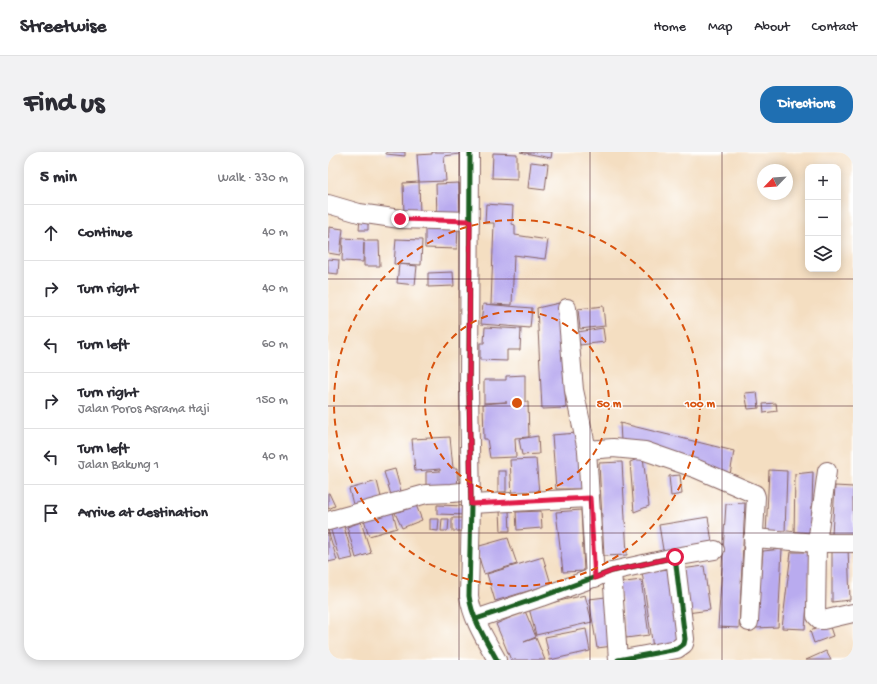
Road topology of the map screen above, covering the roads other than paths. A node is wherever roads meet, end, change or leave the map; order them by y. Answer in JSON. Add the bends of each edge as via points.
{"nodes":[{"id":1,"x":470,"y":152,"type":"edge"},
{"id":2,"x":328,"y":205,"type":"edge"},
{"id":3,"x":470,"y":221,"type":"junction"},
{"id":4,"x":567,"y":308,"type":"dead end"},
{"id":5,"x":587,"y":450,"type":"junction"},
{"id":6,"x":827,"y":471,"type":"dead end"},
{"id":7,"x":471,"y":497,"type":"junction"},
{"id":8,"x":590,"y":498,"type":"junction"},
{"id":9,"x":328,"y":521,"type":"edge"},
{"id":10,"x":753,"y":538,"type":"junction"},
{"id":11,"x":818,"y":543,"type":"junction"},
{"id":12,"x":853,"y":543,"type":"edge"},
{"id":13,"x":714,"y":550,"type":"dead end"},
{"id":14,"x":675,"y":557,"type":"junction"},
{"id":15,"x":612,"y":571,"type":"junction"},
{"id":16,"x":595,"y":578,"type":"junction"},
{"id":17,"x":853,"y":613,"type":"edge"},
{"id":18,"x":476,"y":619,"type":"junction"},
{"id":19,"x":749,"y":622,"type":"dead end"},
{"id":20,"x":497,"y":660,"type":"edge"},
{"id":21,"x":618,"y":660,"type":"edge"}],
"edges":[{"from":1,"to":3,"type":"street"},
{"from":2,"to":3,"type":"street","via":[[400,219]]},
{"from":3,"to":7,"type":"street"},
{"from":4,"to":5,"type":"street","via":[[574,390]]},
{"from":5,"to":8,"type":"street"},
{"from":5,"to":10,"type":"street","via":[[613,448],[645,451],[750,491],[756,497]]},
{"from":6,"to":11,"type":"street"},
{"from":7,"to":8,"type":"street"},
{"from":7,"to":9,"type":"street","via":[[452,493],[426,494]]},
{"from":7,"to":18,"type":"street","via":[[470,596]]},
{"from":8,"to":16,"type":"street"},
{"from":10,"to":11,"type":"street"},
{"from":10,"to":19,"type":"street"},
{"from":11,"to":12,"type":"street"},
{"from":11,"to":17,"type":"street","via":[[816,616],[823,620]]},
{"from":13,"to":14,"type":"street"},
{"from":14,"to":15,"type":"street"},
{"from":14,"to":21,"type":"street","via":[[686,639],[684,644],[677,649]]},
{"from":15,"to":16,"type":"street"},
{"from":15,"to":21,"type":"street"},
{"from":16,"to":18,"type":"street"},
{"from":18,"to":20,"type":"street"}]}
